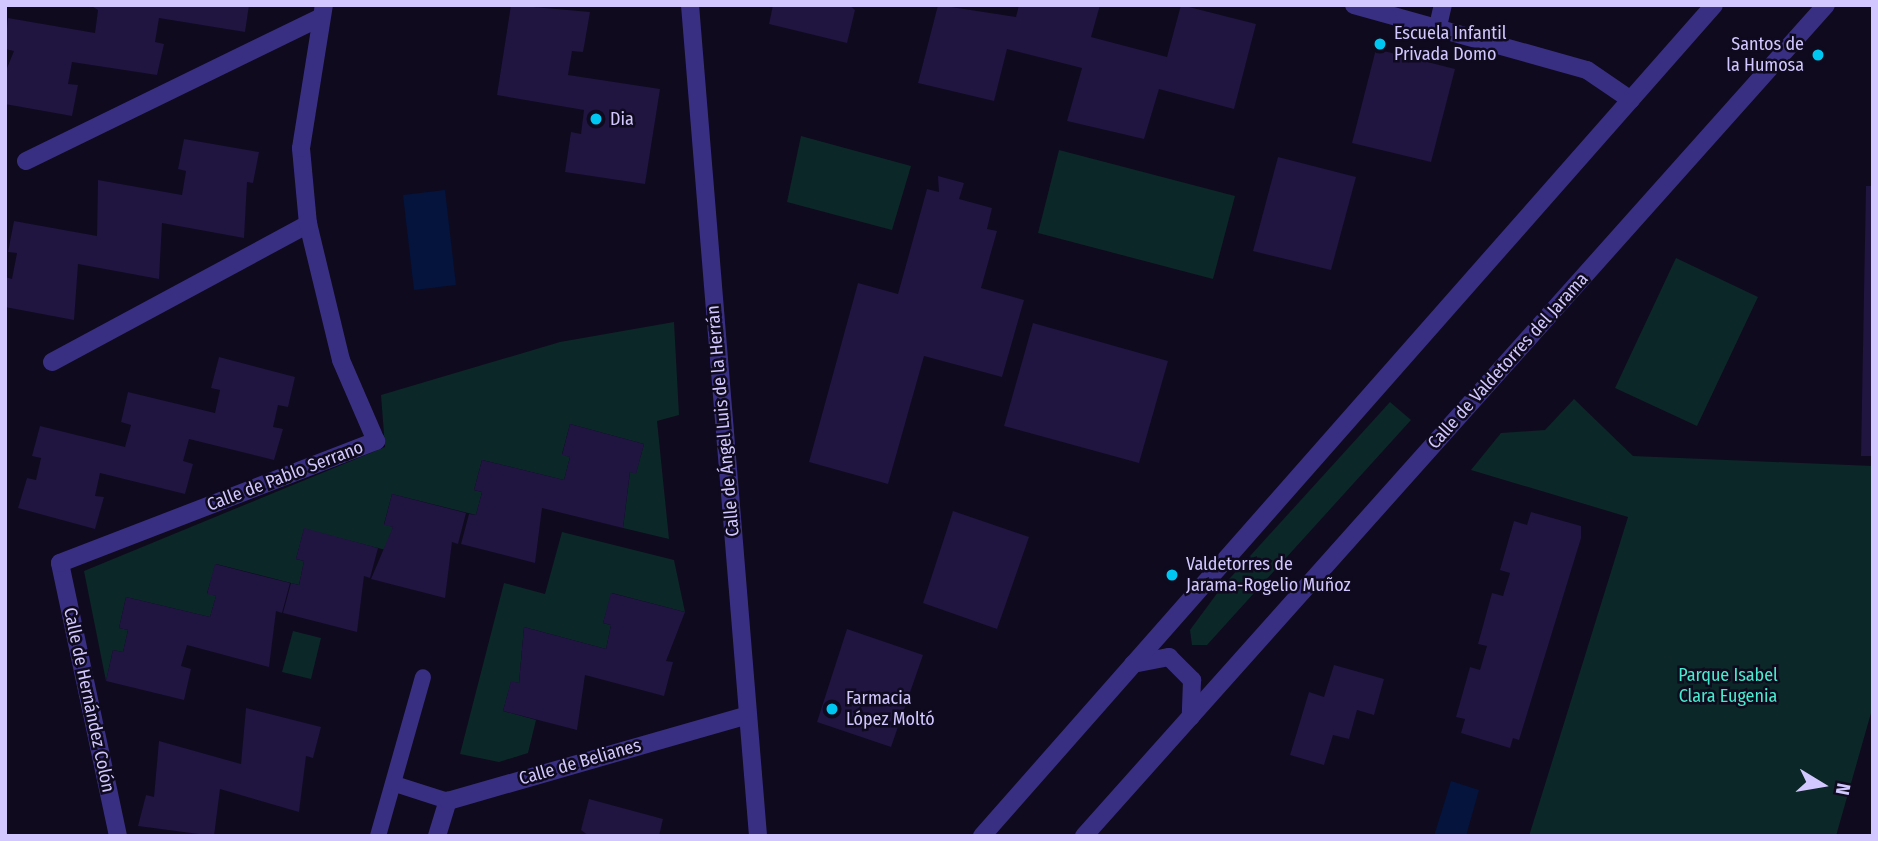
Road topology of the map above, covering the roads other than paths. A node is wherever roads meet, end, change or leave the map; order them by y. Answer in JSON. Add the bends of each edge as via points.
{"nodes":[{"id":1,"x":690,"y":5,"type":"edge"},
{"id":2,"x":1354,"y":5,"type":"edge"},
{"id":3,"x":1443,"y":5,"type":"edge"},
{"id":4,"x":1714,"y":5,"type":"edge"},
{"id":5,"x":1826,"y":5,"type":"edge"},
{"id":6,"x":321,"y":12,"type":"edge"},
{"id":7,"x":1438,"y":26,"type":"junction"},
{"id":8,"x":1631,"y":100,"type":"junction"},
{"id":9,"x":26,"y":162,"type":"dead end"},
{"id":10,"x":308,"y":225,"type":"junction"},
{"id":11,"x":52,"y":362,"type":"dead end"},
{"id":12,"x":60,"y":564,"type":"joint"},
{"id":13,"x":1133,"y":664,"type":"junction"},
{"id":14,"x":423,"y":677,"type":"dead end"},
{"id":15,"x":747,"y":715,"type":"junction"},
{"id":16,"x":1191,"y":717,"type":"junction"},
{"id":17,"x":395,"y":784,"type":"junction"},
{"id":18,"x":448,"y":801,"type":"junction"},
{"id":19,"x":117,"y":836,"type":"edge"},
{"id":20,"x":378,"y":836,"type":"edge"},
{"id":21,"x":437,"y":836,"type":"edge"},
{"id":22,"x":758,"y":836,"type":"edge"},
{"id":23,"x":982,"y":836,"type":"edge"},
{"id":24,"x":1084,"y":836,"type":"edge"}],
"edges":[{"from":1,"to":15,"type":"street","name":"Calle de Ángel Luis de la Herrán"},
{"from":2,"to":7,"type":"street"},
{"from":3,"to":7,"type":"street"},
{"from":4,"to":8,"type":"street"},
{"from":5,"to":16,"type":"street","name":"Calle de Valdetorres del Jarama"},
{"from":6,"to":9,"type":"street","name":"Calle de Pablo Serrano"},
{"from":6,"to":10,"type":"street","name":"Calle de Pablo Serrano","via":[[301,148]]},
{"from":7,"to":8,"type":"street","via":[[1587,69]]},
{"from":8,"to":13,"type":"street"},
{"from":10,"to":11,"type":"street"},
{"from":10,"to":12,"type":"street","name":"Calle de Pablo Serrano","via":[[341,360],[376,441]]},
{"from":12,"to":19,"type":"street","name":"Calle de Hernández Colón"},
{"from":13,"to":16,"type":"street","via":[[1169,657],[1192,680]]},
{"from":13,"to":23,"type":"street"},
{"from":14,"to":17,"type":"lane"},
{"from":15,"to":18,"type":"street","name":"Calle de Belianes"},
{"from":15,"to":22,"type":"street","name":"Calle de Ángel Luis de la Herrán"},
{"from":16,"to":24,"type":"street","name":"Calle de Valdetorres del Jarama"},
{"from":17,"to":18,"type":"lane"},
{"from":17,"to":20,"type":"lane"},
{"from":18,"to":21,"type":"street"}]}
